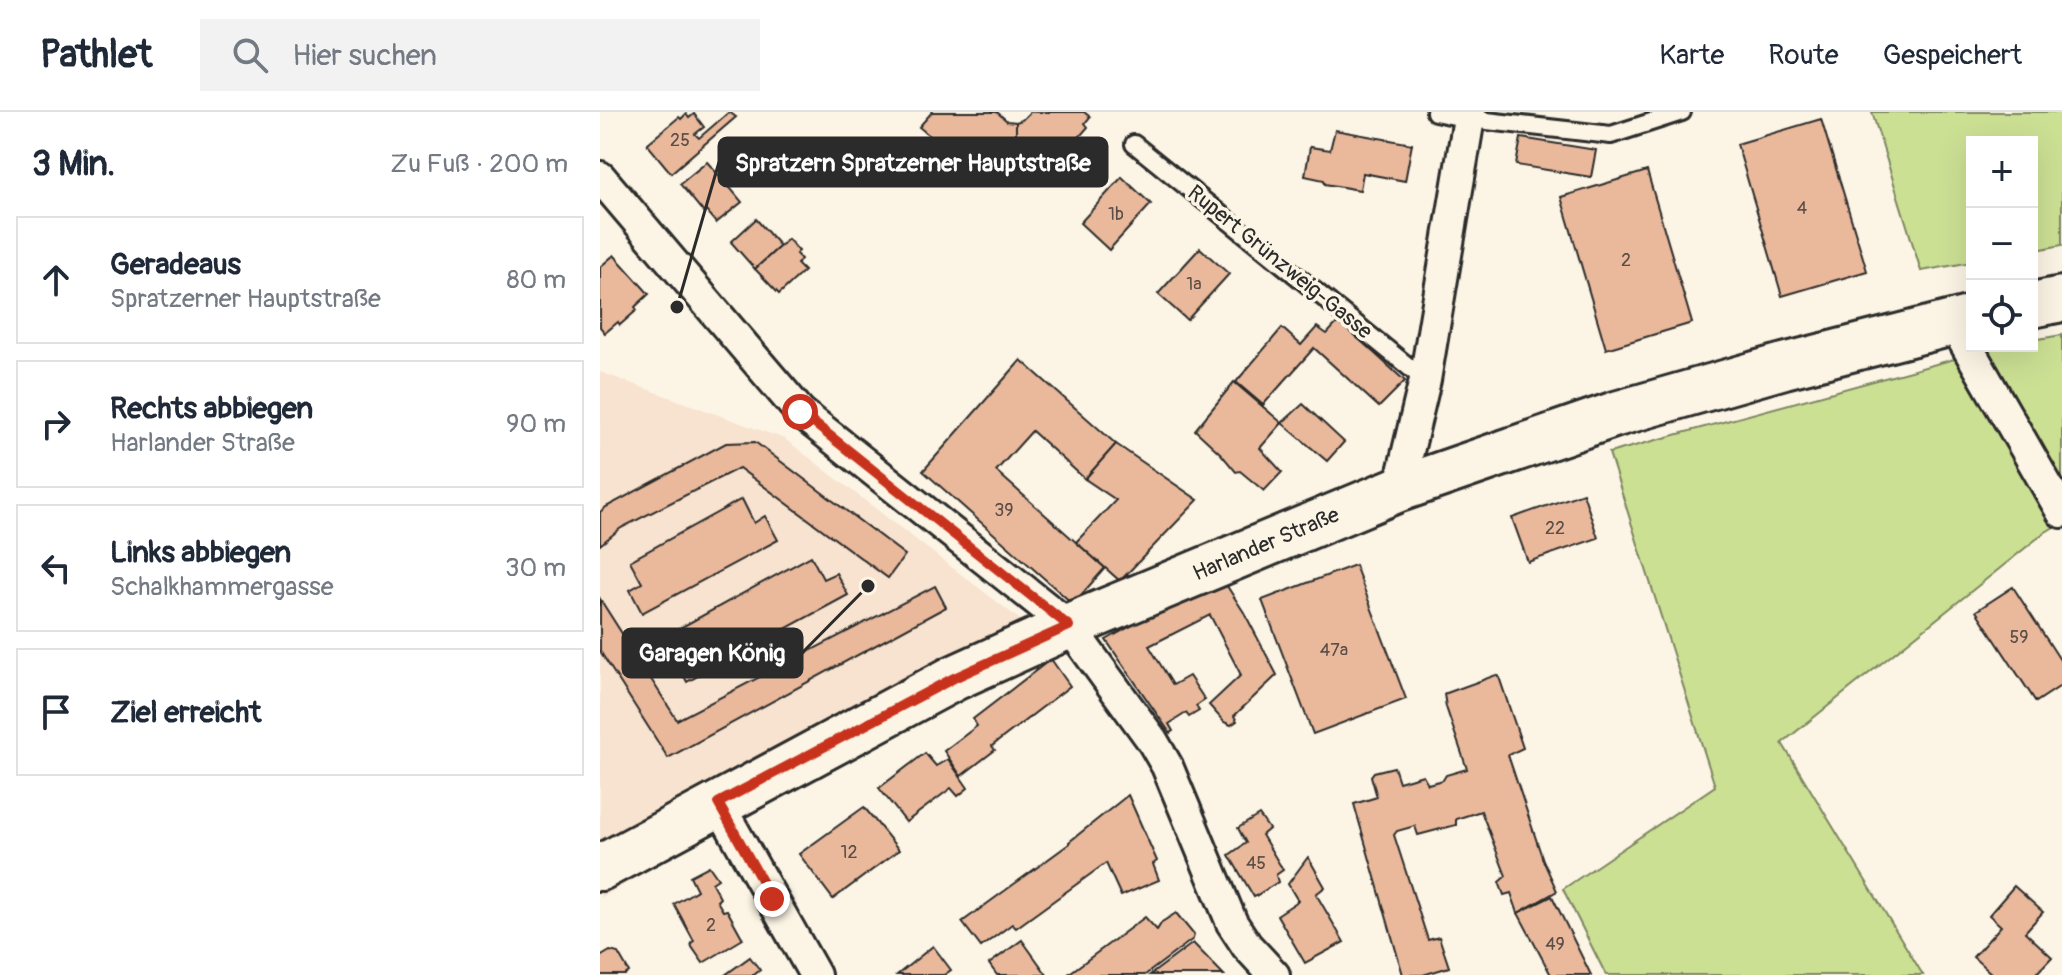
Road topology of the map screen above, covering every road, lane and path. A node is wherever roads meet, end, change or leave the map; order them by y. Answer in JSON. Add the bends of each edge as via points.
{"nodes":[{"id":1,"x":1435,"y":112,"type":"edge"},
{"id":2,"x":1682,"y":112,"type":"edge"},
{"id":3,"x":1470,"y":115,"type":"edge"},
{"id":4,"x":1134,"y":144,"type":"dead end"},
{"id":5,"x":600,"y":177,"type":"edge"},
{"id":6,"x":2062,"y":299,"type":"edge"},
{"id":7,"x":2038,"y":304,"type":"edge"},
{"id":8,"x":1963,"y":320,"type":"edge"},
{"id":9,"x":1425,"y":380,"type":"junction"},
{"id":10,"x":1399,"y":489,"type":"junction"},
{"id":11,"x":2062,"y":512,"type":"edge"},
{"id":12,"x":1069,"y":626,"type":"junction"},
{"id":13,"x":718,"y":803,"type":"junction"},
{"id":14,"x":600,"y":868,"type":"edge"},
{"id":15,"x":815,"y":975,"type":"edge"},
{"id":16,"x":1274,"y":975,"type":"edge"}],
"edges":[{"from":1,"to":3,"type":"lane"},
{"from":2,"to":3,"type":"lane","via":[[1611,135]]},
{"from":3,"to":9,"type":"street"},
{"from":4,"to":9,"type":"lane","name":"Rupert Grünzweig-Gasse"},
{"from":5,"to":12,"type":"street","via":[[800,412]]},
{"from":6,"to":7,"type":"main road"},
{"from":8,"to":10,"type":"main road","name":"Harlander Straße","via":[[1616,414]]},
{"from":8,"to":11,"type":"street"},
{"from":9,"to":10,"type":"street"},
{"from":10,"to":12,"type":"main road","name":"Harlander Straße"},
{"from":12,"to":13,"type":"main road","name":"Harlander Straße","via":[[954,678]]},
{"from":12,"to":16,"type":"street","via":[[1152,740],[1232,923]]},
{"from":13,"to":14,"type":"main road","name":"Harlander Straße"},
{"from":13,"to":15,"type":"street"}]}
